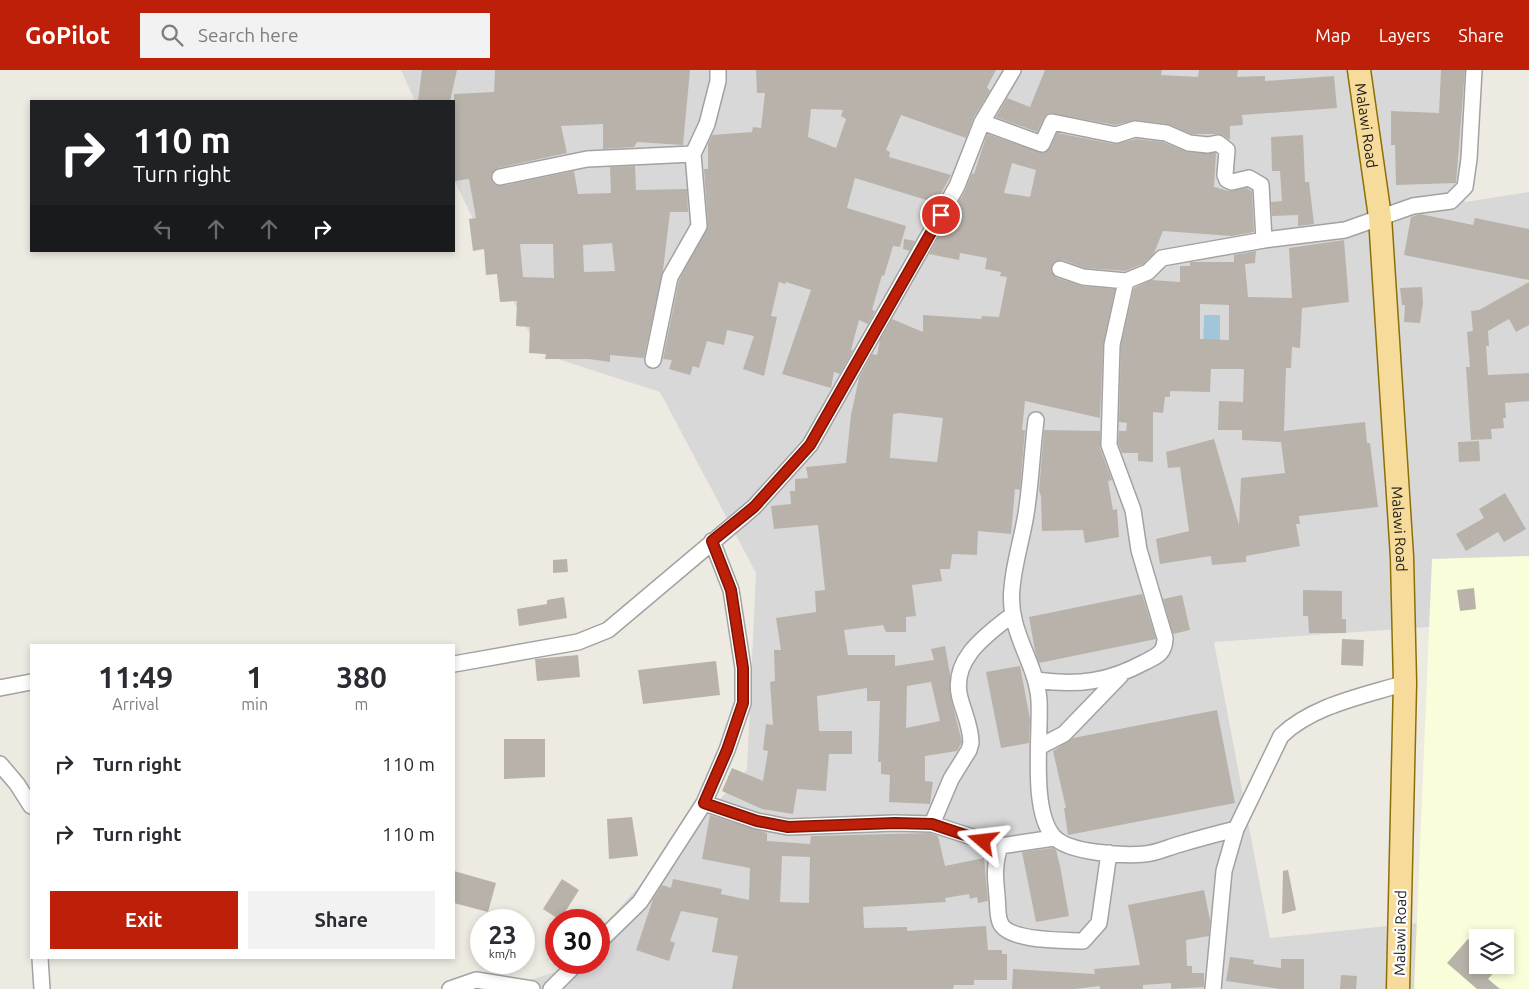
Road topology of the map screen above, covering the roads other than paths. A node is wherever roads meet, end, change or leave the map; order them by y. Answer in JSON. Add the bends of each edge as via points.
{"nodes":[{"id":1,"x":718,"y":70,"type":"edge"},
{"id":2,"x":1013,"y":70,"type":"edge"},
{"id":3,"x":1359,"y":70,"type":"edge"},
{"id":4,"x":1474,"y":70,"type":"edge"},
{"id":5,"x":982,"y":122,"type":"junction"},
{"id":6,"x":694,"y":154,"type":"junction"},
{"id":7,"x":500,"y":177,"type":"dead end"},
{"id":8,"x":1380,"y":216,"type":"junction"},
{"id":9,"x":1264,"y":240,"type":"junction"},
{"id":10,"x":1060,"y":269,"type":"dead end"},
{"id":11,"x":1126,"y":281,"type":"junction"},
{"id":12,"x":653,"y":360,"type":"dead end"},
{"id":13,"x":1036,"y":420,"type":"dead end"},
{"id":14,"x":712,"y":541,"type":"junction"},
{"id":15,"x":1012,"y":615,"type":"junction"},
{"id":16,"x":455,"y":664,"type":"edge"},
{"id":17,"x":1122,"y":675,"type":"junction"},
{"id":18,"x":1036,"y":680,"type":"junction"},
{"id":19,"x":30,"y":682,"type":"edge"},
{"id":20,"x":1405,"y":684,"type":"junction"},
{"id":21,"x":0,"y":688,"type":"edge"},
{"id":22,"x":1039,"y":747,"type":"junction"},
{"id":23,"x":0,"y":764,"type":"edge"},
{"id":24,"x":704,"y":803,"type":"junction"},
{"id":25,"x":30,"y":804,"type":"edge"},
{"id":26,"x":932,"y":824,"type":"junction"},
{"id":27,"x":1236,"y":829,"type":"junction"},
{"id":28,"x":1054,"y":838,"type":"junction"},
{"id":29,"x":1000,"y":846,"type":"junction"},
{"id":30,"x":1109,"y":853,"type":"junction"},
{"id":31,"x":610,"y":931,"type":"edge"},
{"id":32,"x":40,"y":959,"type":"edge"},
{"id":33,"x":566,"y":974,"type":"edge"},
{"id":34,"x":42,"y":989,"type":"edge"},
{"id":35,"x":450,"y":989,"type":"edge"},
{"id":36,"x":532,"y":989,"type":"edge"},
{"id":37,"x":551,"y":989,"type":"edge"},
{"id":38,"x":1213,"y":989,"type":"edge"},
{"id":39,"x":1398,"y":989,"type":"edge"}],
"edges":[{"from":1,"to":6,"type":"street","via":[[707,124]]},
{"from":2,"to":5,"type":"street"},
{"from":3,"to":8,"type":"main road","name":"Malawi Road"},
{"from":4,"to":8,"type":"street","via":[[1465,187],[1451,201],[1413,206]]},
{"from":5,"to":9,"type":"street","via":[[1042,144],[1052,122],[1116,135],[1135,129],[1166,133],[1189,144],[1218,143],[1227,150],[1227,180],[1249,178],[1261,185]]},
{"from":5,"to":14,"type":"street","via":[[957,186],[810,445],[754,507]]},
{"from":6,"to":7,"type":"street","via":[[587,159]]},
{"from":6,"to":12,"type":"street","via":[[699,226],[670,277]]},
{"from":8,"to":9,"type":"street","via":[[1345,230]]},
{"from":8,"to":20,"type":"main road","name":"Malawi Road","via":[[1398,477]]},
{"from":9,"to":11,"type":"street","via":[[1162,258],[1148,272]]},
{"from":10,"to":11,"type":"street","via":[[1084,277]]},
{"from":11,"to":17,"type":"street","via":[[1112,345],[1110,445],[1132,510],[1165,648]]},
{"from":13,"to":15,"type":"street","via":[[1026,512],[1012,588]]},
{"from":14,"to":16,"type":"street","via":[[608,630],[578,642]]},
{"from":14,"to":24,"type":"street","via":[[731,590],[743,668],[743,703]]},
{"from":15,"to":18,"type":"street","via":[[1020,644]]},
{"from":15,"to":26,"type":"street","via":[[980,640],[963,664],[959,695],[971,743]]},
{"from":17,"to":18,"type":"street","via":[[1064,684]]},
{"from":17,"to":22,"type":"street","via":[[1064,734]]},
{"from":18,"to":22,"type":"street"},
{"from":19,"to":21,"type":"street"},
{"from":20,"to":27,"type":"street","via":[[1327,708],[1292,725],[1281,736]]},
{"from":20,"to":39,"type":"main road","name":"Malawi Road"},
{"from":22,"to":28,"type":"street","via":[[1038,775],[1044,820]]},
{"from":23,"to":25,"type":"street"},
{"from":24,"to":26,"type":"street","via":[[757,821],[788,827]]},
{"from":24,"to":31,"type":"street","via":[[640,902]]},
{"from":26,"to":29,"type":"street"},
{"from":27,"to":30,"type":"street","via":[[1145,854]]},
{"from":27,"to":38,"type":"street","via":[[1224,870]]},
{"from":28,"to":29,"type":"street"},
{"from":28,"to":30,"type":"street","via":[[1080,851]]},
{"from":29,"to":30,"type":"street","via":[[994,865],[1000,922],[1006,931],[1016,935],[1062,940],[1083,941],[1099,923]]},
{"from":32,"to":34,"type":"street"},
{"from":33,"to":37,"type":"street"},
{"from":35,"to":36,"type":"street","via":[[476,980]]}]}
